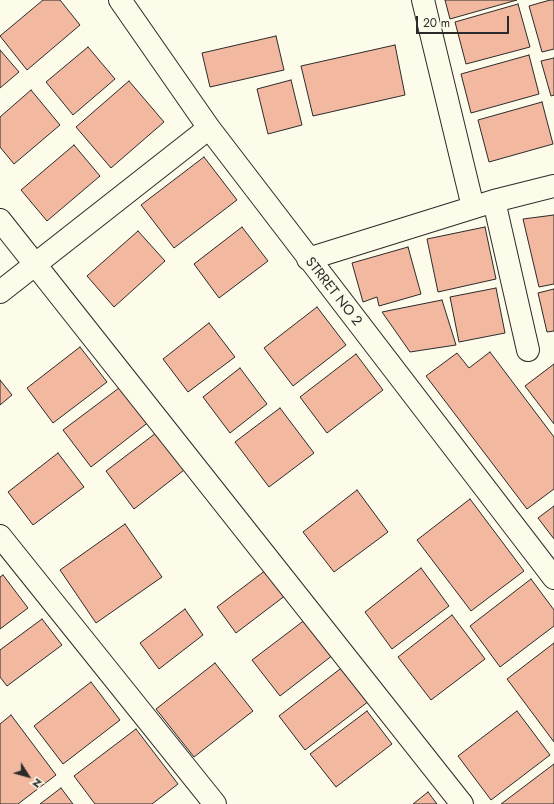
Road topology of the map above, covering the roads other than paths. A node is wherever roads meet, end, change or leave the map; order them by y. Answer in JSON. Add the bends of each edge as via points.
{"nodes":[{"id":1,"x":120,"y":0,"type":"edge"},
{"id":2,"x":423,"y":0,"type":"edge"},
{"id":3,"x":209,"y":128,"type":"junction"},
{"id":4,"x":554,"y":186,"type":"edge"},
{"id":5,"x":494,"y":201,"type":"junction"},
{"id":6,"x":473,"y":208,"type":"junction"},
{"id":7,"x":0,"y":220,"type":"edge"},
{"id":8,"x":308,"y":259,"type":"junction"},
{"id":9,"x":35,"y":264,"type":"junction"},
{"id":10,"x":0,"y":292,"type":"edge"},
{"id":11,"x":528,"y":350,"type":"dead end"},
{"id":12,"x":0,"y":536,"type":"edge"},
{"id":13,"x":554,"y":578,"type":"edge"},
{"id":14,"x":215,"y":804,"type":"edge"},
{"id":15,"x":462,"y":804,"type":"edge"}],
"edges":[{"from":1,"to":3,"type":"street","name":"STRRET NO 2"},
{"from":2,"to":6,"type":"street"},
{"from":3,"to":8,"type":"street","name":"STRRET NO 2"},
{"from":3,"to":9,"type":"street"},
{"from":4,"to":5,"type":"street"},
{"from":5,"to":6,"type":"street"},
{"from":5,"to":11,"type":"street"},
{"from":6,"to":8,"type":"street"},
{"from":7,"to":9,"type":"street"},
{"from":8,"to":13,"type":"street","name":"STRRET NO 2"},
{"from":9,"to":10,"type":"street"},
{"from":9,"to":15,"type":"street"},
{"from":12,"to":14,"type":"street"}]}
